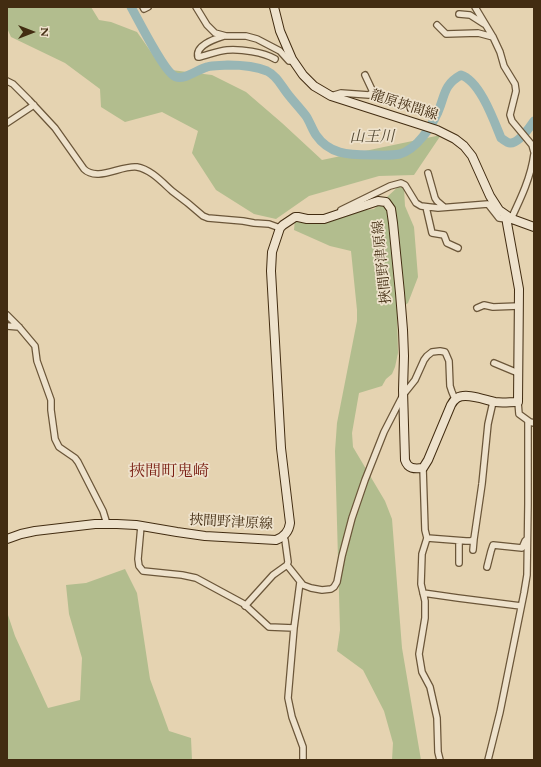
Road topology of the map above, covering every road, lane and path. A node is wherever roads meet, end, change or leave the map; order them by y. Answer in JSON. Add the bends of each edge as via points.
{"nodes":[{"id":1,"x":143,"y":7,"type":"edge"},
{"id":2,"x":148,"y":7,"type":"edge"},
{"id":3,"x":196,"y":7,"type":"edge"},
{"id":4,"x":274,"y":7,"type":"edge"},
{"id":5,"x":475,"y":7,"type":"edge"},
{"id":6,"x":459,"y":14,"type":"dead end"},
{"id":7,"x":437,"y":25,"type":"dead end"},
{"id":8,"x":486,"y":25,"type":"junction"},
{"id":9,"x":224,"y":36,"type":"junction"},
{"id":10,"x":493,"y":37,"type":"junction"},
{"id":11,"x":275,"y":59,"type":"dead end"},
{"id":12,"x":293,"y":60,"type":"junction"},
{"id":13,"x":365,"y":75,"type":"dead end"},
{"id":14,"x":7,"y":81,"type":"edge"},
{"id":15,"x":331,"y":96,"type":"junction"},
{"id":16,"x":34,"y":105,"type":"junction"},
{"id":17,"x":7,"y":123,"type":"edge"},
{"id":18,"x":534,"y":153,"type":"edge"},
{"id":19,"x":428,"y":173,"type":"dead end"},
{"id":20,"x":426,"y":207,"type":"junction"},
{"id":21,"x":444,"y":207,"type":"junction"},
{"id":22,"x":327,"y":218,"type":"junction"},
{"id":23,"x":508,"y":218,"type":"junction"},
{"id":24,"x":534,"y":227,"type":"edge"},
{"id":25,"x":280,"y":228,"type":"junction"},
{"id":26,"x":458,"y":248,"type":"dead end"},
{"id":27,"x":519,"y":306,"type":"junction"},
{"id":28,"x":477,"y":308,"type":"dead end"},
{"id":29,"x":7,"y":315,"type":"edge"},
{"id":30,"x":7,"y":326,"type":"edge"},
{"id":31,"x":19,"y":327,"type":"junction"},
{"id":32,"x":494,"y":363,"type":"dead end"},
{"id":33,"x":518,"y":372,"type":"junction"},
{"id":34,"x":403,"y":395,"type":"junction"},
{"id":35,"x":455,"y":399,"type":"junction"},
{"id":36,"x":493,"y":402,"type":"junction"},
{"id":37,"x":518,"y":402,"type":"junction"},
{"id":38,"x":528,"y":421,"type":"junction"},
{"id":39,"x":534,"y":423,"type":"edge"},
{"id":40,"x":423,"y":468,"type":"junction"},
{"id":41,"x":107,"y":524,"type":"junction"},
{"id":42,"x":141,"y":526,"type":"junction"},
{"id":43,"x":283,"y":537,"type":"junction"},
{"id":44,"x":427,"y":538,"type":"junction"},
{"id":45,"x":7,"y":539,"type":"edge"},
{"id":46,"x":474,"y":539,"type":"junction"},
{"id":47,"x":528,"y":539,"type":"junction"},
{"id":48,"x":459,"y":541,"type":"junction"},
{"id":49,"x":473,"y":550,"type":"dead end"},
{"id":50,"x":459,"y":564,"type":"dead end"},
{"id":51,"x":287,"y":565,"type":"junction"},
{"id":52,"x":487,"y":567,"type":"dead end"},
{"id":53,"x":300,"y":582,"type":"junction"},
{"id":54,"x":423,"y":593,"type":"junction"},
{"id":55,"x":246,"y":606,"type":"junction"},
{"id":56,"x":521,"y":606,"type":"junction"},
{"id":57,"x":294,"y":628,"type":"junction"},
{"id":58,"x":303,"y":760,"type":"edge"},
{"id":59,"x":440,"y":760,"type":"edge"},
{"id":60,"x":488,"y":760,"type":"edge"}],
"edges":[{"from":1,"to":2,"type":"street"},
{"from":3,"to":9,"type":"street","via":[[210,30]]},
{"from":4,"to":12,"type":"main road","name":"龍原挾間線","via":[[280,30]]},
{"from":5,"to":8,"type":"street"},
{"from":6,"to":8,"type":"street","via":[[470,15]]},
{"from":7,"to":10,"type":"street","via":[[446,34],[478,33]]},
{"from":8,"to":10,"type":"street"},
{"from":9,"to":11,"type":"street","via":[[203,45],[197,54],[198,57],[232,50],[258,53]]},
{"from":9,"to":12,"type":"street","via":[[257,39],[280,51],[289,61]]},
{"from":10,"to":18,"type":"street","via":[[504,66],[515,84],[516,91],[510,117],[530,141]]},
{"from":12,"to":15,"type":"main road","name":"龍原挾間線","via":[[306,79]]},
{"from":13,"to":15,"type":"street","via":[[373,92],[368,95],[341,93]]},
{"from":14,"to":16,"type":"street"},
{"from":15,"to":23,"type":"main road","name":"龍原挾間線","via":[[441,132],[455,139],[469,151],[493,201]]},
{"from":16,"to":17,"type":"street"},
{"from":16,"to":25,"type":"street","via":[[58,131],[87,172],[97,174],[132,167],[142,168],[203,216],[269,224]]},
{"from":18,"to":23,"type":"street","via":[[529,177]]},
{"from":19,"to":21,"type":"street","via":[[435,198]]},
{"from":20,"to":21,"type":"street"},
{"from":20,"to":22,"type":"street","via":[[416,202],[403,183],[398,183]]},
{"from":20,"to":26,"type":"street","via":[[432,233],[444,235],[447,243]]},
{"from":21,"to":23,"type":"street","via":[[488,204],[499,218]]},
{"from":22,"to":25,"type":"main road","name":"挾間野津原線","via":[[296,217]]},
{"from":22,"to":34,"type":"main road","name":"挾間野津原線","via":[[378,201],[386,202],[390,209],[400,293],[404,356]]},
{"from":23,"to":24,"type":"main road","name":"龍原挾間線"},
{"from":23,"to":27,"type":"main road"},
{"from":25,"to":43,"type":"main road","name":"挾間野津原線","via":[[272,250],[271,262],[281,448],[290,522]]},
{"from":27,"to":28,"type":"street","via":[[484,305]]},
{"from":27,"to":33,"type":"main road"},
{"from":29,"to":31,"type":"street"},
{"from":30,"to":31,"type":"street"},
{"from":31,"to":41,"type":"street","via":[[35,346],[37,361],[52,400],[56,443],[76,458]]},
{"from":32,"to":33,"type":"street"},
{"from":33,"to":37,"type":"main road"},
{"from":34,"to":35,"type":"street","via":[[414,382],[427,356],[440,351],[445,352],[449,361],[450,386]]},
{"from":34,"to":40,"type":"main road","name":"挾間野津原線","via":[[406,464],[415,469]]},
{"from":34,"to":53,"type":"street","via":[[384,432],[365,480],[352,518],[337,582],[331,589],[322,590]]},
{"from":35,"to":36,"type":"main road","via":[[467,396]]},
{"from":35,"to":40,"type":"main road"},
{"from":36,"to":37,"type":"main road"},
{"from":36,"to":46,"type":"street"},
{"from":37,"to":38,"type":"street","via":[[519,414]]},
{"from":38,"to":39,"type":"street"},
{"from":38,"to":47,"type":"street"},
{"from":40,"to":44,"type":"street"},
{"from":41,"to":42,"type":"main road","name":"挾間野津原線"},
{"from":41,"to":45,"type":"main road","name":"挾間野津原線","via":[[35,531]]},
{"from":42,"to":43,"type":"main road","name":"挾間野津原線","via":[[212,537],[278,540]]},
{"from":42,"to":55,"type":"street","via":[[138,559],[143,571],[196,578]]},
{"from":43,"to":51,"type":"street"},
{"from":44,"to":48,"type":"street"},
{"from":44,"to":54,"type":"street","via":[[422,554]]},
{"from":46,"to":48,"type":"street"},
{"from":46,"to":49,"type":"street"},
{"from":47,"to":52,"type":"street","via":[[522,548],[493,545]]},
{"from":47,"to":56,"type":"street","via":[[527,575]]},
{"from":48,"to":50,"type":"street"},
{"from":51,"to":53,"type":"street"},
{"from":51,"to":55,"type":"street","via":[[273,576]]},
{"from":53,"to":57,"type":"street"},
{"from":54,"to":56,"type":"street"},
{"from":54,"to":59,"type":"street","via":[[425,618],[419,654],[437,718]]},
{"from":55,"to":57,"type":"street","via":[[269,627]]},
{"from":56,"to":60,"type":"street"},
{"from":57,"to":58,"type":"street","via":[[288,698],[303,747]]}]}
